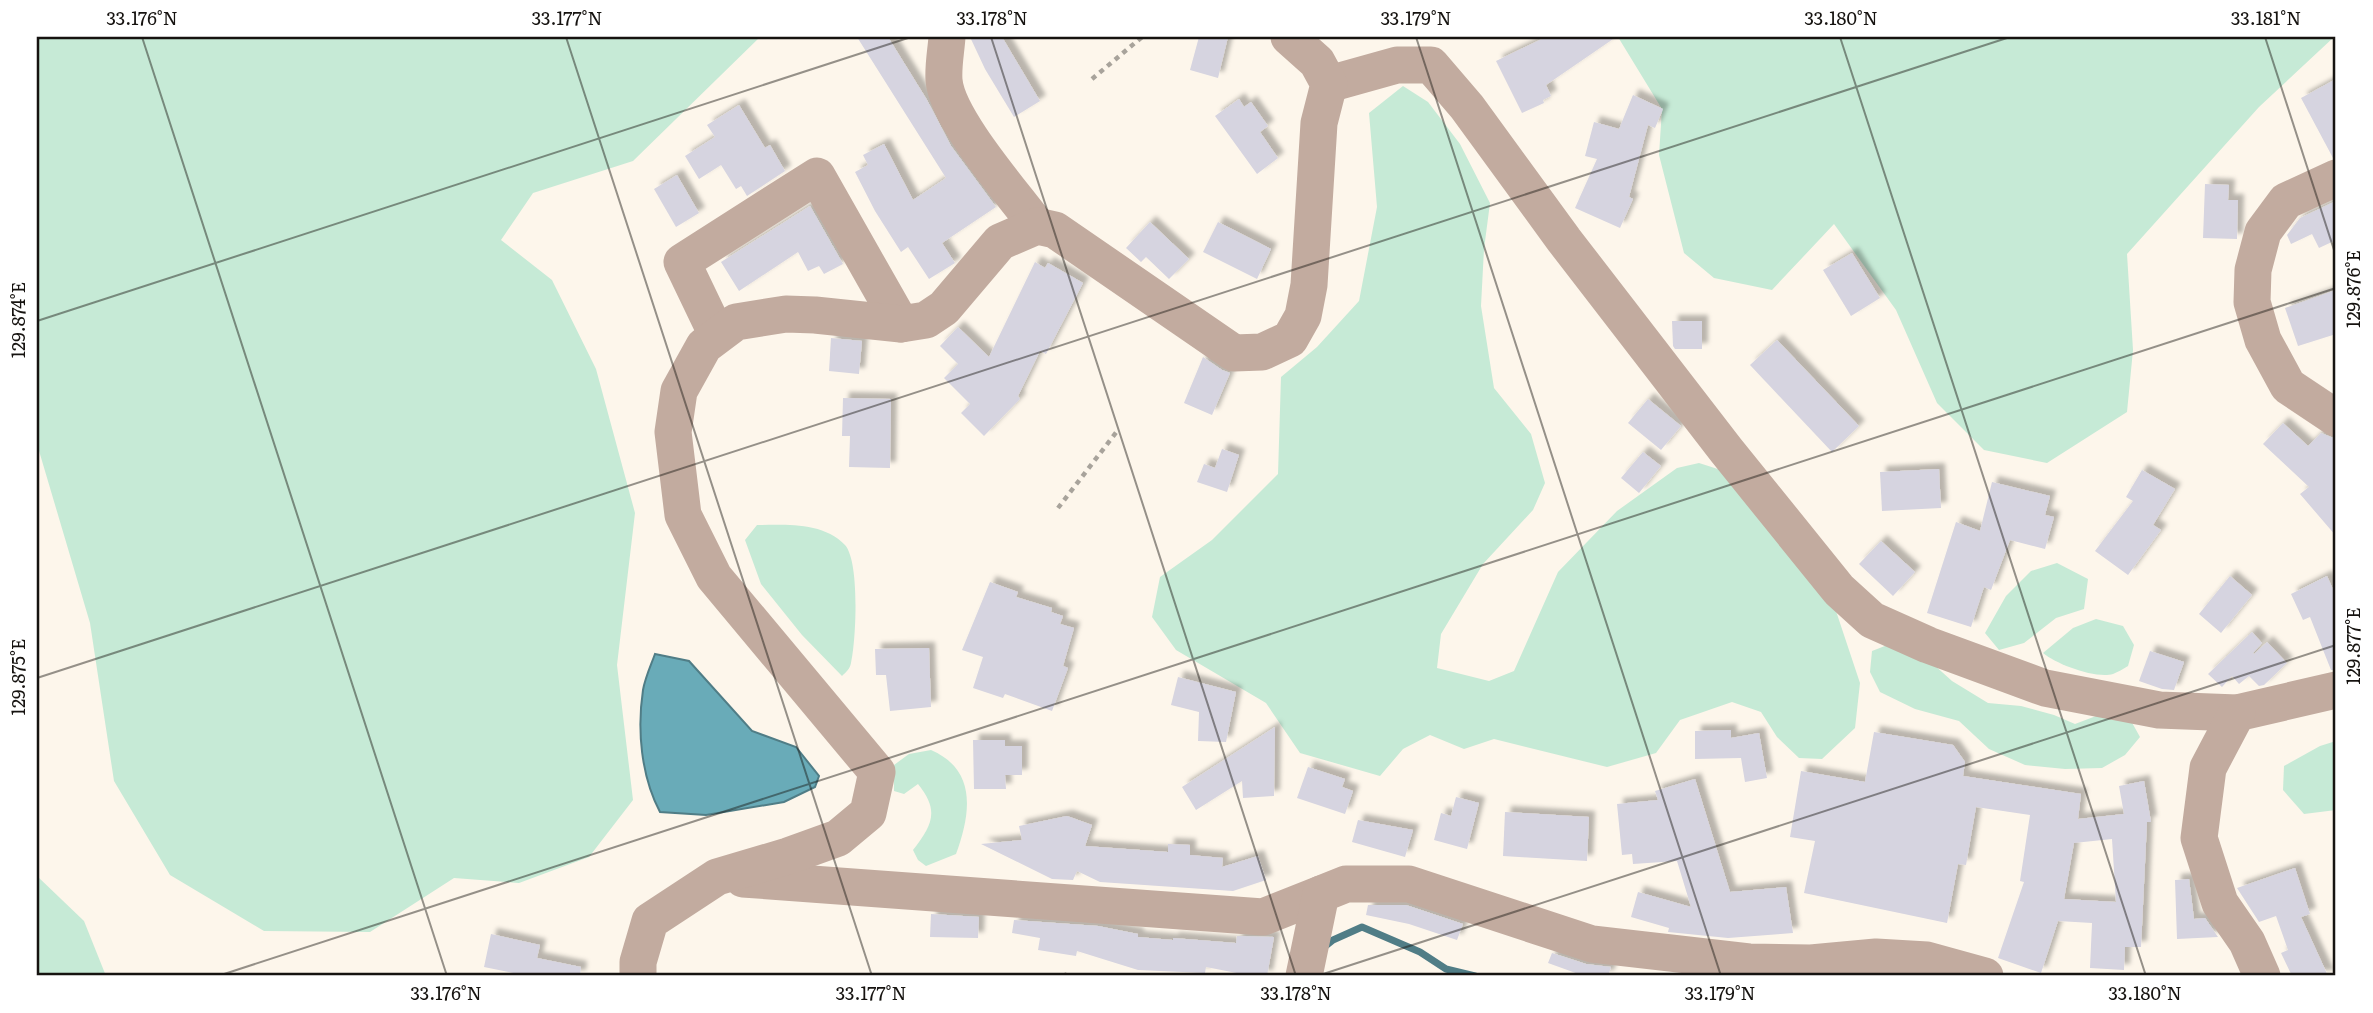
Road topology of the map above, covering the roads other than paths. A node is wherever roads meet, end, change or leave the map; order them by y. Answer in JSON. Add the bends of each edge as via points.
{"nodes":[{"id":1,"x":947,"y":37,"type":"edge"},
{"id":2,"x":1289,"y":37,"type":"edge"},
{"id":3,"x":1323,"y":61,"type":"edge"},
{"id":4,"x":2336,"y":178,"type":"edge"},
{"id":5,"x":1037,"y":226,"type":"junction"},
{"id":6,"x":901,"y":324,"type":"junction"},
{"id":7,"x":717,"y":335,"type":"junction"},
{"id":8,"x":2336,"y":418,"type":"edge"},
{"id":9,"x":2336,"y":690,"type":"edge"},
{"id":10,"x":2237,"y":713,"type":"junction"},
{"id":11,"x":717,"y":877,"type":"junction"},
{"id":12,"x":1321,"y":894,"type":"junction"},
{"id":13,"x":638,"y":976,"type":"edge"},
{"id":14,"x":1304,"y":976,"type":"edge"},
{"id":15,"x":1986,"y":976,"type":"edge"},
{"id":16,"x":2262,"y":976,"type":"edge"}],
"edges":[{"from":1,"to":5,"type":"street","via":[[944,80],[959,121]]},
{"from":2,"to":3,"type":"street"},
{"from":3,"to":5,"type":"street","via":[[1309,285],[1303,317],[1290,339],[1262,352],[1234,353],[1055,230]]},
{"from":3,"to":10,"type":"street","via":[[1431,65],[1726,450],[1839,590],[1872,620],[2045,688],[2159,710]]},
{"from":4,"to":8,"type":"street","via":[[2286,201],[2263,232],[2253,270],[2252,302],[2263,340],[2288,386]]},
{"from":5,"to":6,"type":"street","via":[[1000,242],[944,308],[926,320]]},
{"from":6,"to":7,"type":"street","via":[[786,314],[736,322]]},
{"from":6,"to":7,"type":"street","via":[[817,176],[682,262]]},
{"from":7,"to":11,"type":"street","via":[[704,346],[679,391],[673,432],[683,515],[714,577],[877,772],[868,813],[838,838]]},
{"from":9,"to":10,"type":"street"},
{"from":10,"to":16,"type":"street","via":[[2208,768],[2199,838],[2220,903],[2247,942]]},
{"from":11,"to":12,"type":"street","via":[[1263,917]]},
{"from":11,"to":13,"type":"street","via":[[650,921]]},
{"from":12,"to":14,"type":"street"},
{"from":12,"to":15,"type":"street","via":[[1346,884],[1409,884],[1592,944],[1749,962],[1876,957],[1927,960]]}]}
